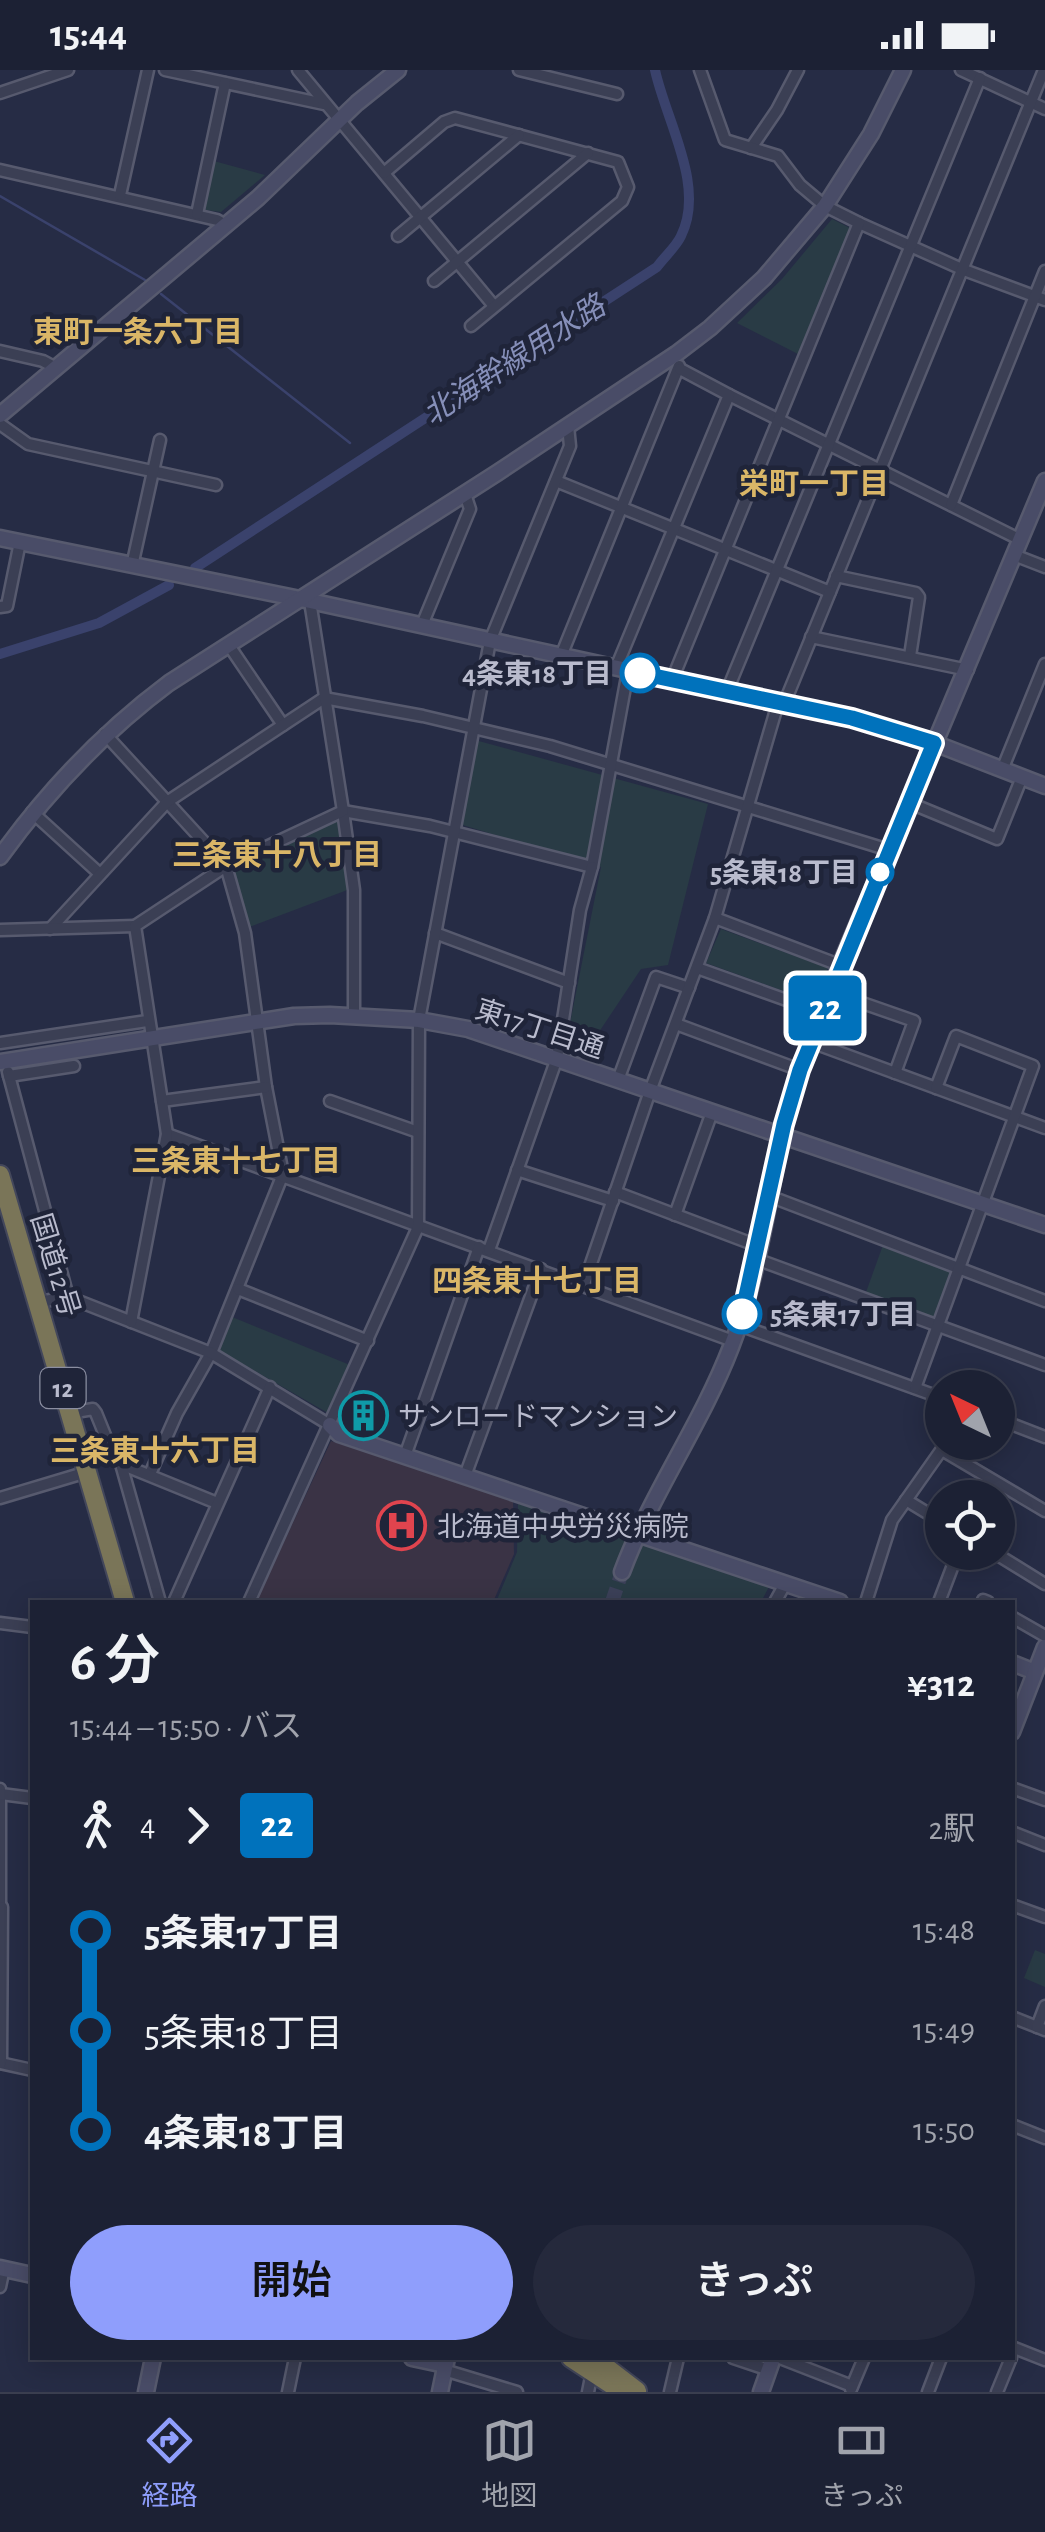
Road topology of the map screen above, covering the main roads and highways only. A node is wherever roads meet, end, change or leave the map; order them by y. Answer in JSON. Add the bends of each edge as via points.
{"nodes":[{"id":1,"x":0,"y":1175,"type":"edge"},
{"id":2,"x":124,"y":1600,"type":"edge"},
{"id":3,"x":593,"y":2365,"type":"edge"},
{"id":4,"x":628,"y":2392,"type":"edge"},
{"id":5,"x":638,"y":2392,"type":"edge"}],
"edges":[{"from":1,"to":2,"type":"highway","name":"国道12号","number":"12"},
{"from":3,"to":4,"type":"highway"},
{"from":3,"to":5,"type":"highway"}]}
